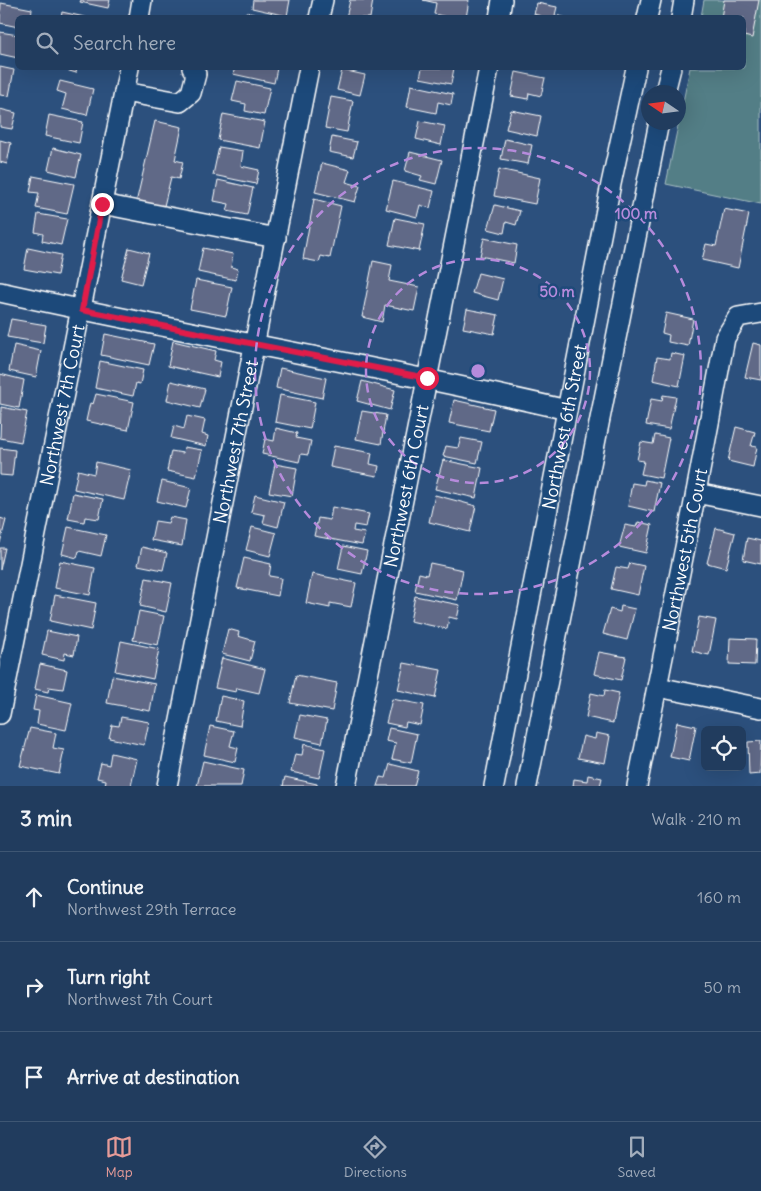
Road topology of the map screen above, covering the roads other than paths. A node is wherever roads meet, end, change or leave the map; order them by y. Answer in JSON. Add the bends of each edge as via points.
{"nodes":[{"id":1,"x":142,"y":0,"type":"edge"},
{"id":2,"x":323,"y":0,"type":"edge"},
{"id":3,"x":502,"y":0,"type":"edge"},
{"id":4,"x":651,"y":0,"type":"edge"},
{"id":5,"x":684,"y":0,"type":"edge"},
{"id":6,"x":140,"y":15,"type":"edge"},
{"id":7,"x":320,"y":15,"type":"edge"},
{"id":8,"x":500,"y":15,"type":"edge"},
{"id":9,"x":648,"y":15,"type":"edge"},
{"id":10,"x":682,"y":15,"type":"edge"},
{"id":11,"x":129,"y":70,"type":"edge"},
{"id":12,"x":193,"y":70,"type":"edge"},
{"id":13,"x":310,"y":70,"type":"edge"},
{"id":14,"x":489,"y":70,"type":"edge"},
{"id":15,"x":636,"y":70,"type":"edge"},
{"id":16,"x":671,"y":70,"type":"edge"},
{"id":17,"x":667,"y":85,"type":"edge"},
{"id":18,"x":124,"y":92,"type":"junction"},
{"id":19,"x":657,"y":130,"type":"edge"},
{"id":20,"x":102,"y":204,"type":"junction"},
{"id":21,"x":276,"y":238,"type":"junction"},
{"id":22,"x":0,"y":292,"type":"edge"},
{"id":23,"x":82,"y":310,"type":"junction"},
{"id":24,"x":761,"y":313,"type":"edge"},
{"id":25,"x":256,"y":344,"type":"junction"},
{"id":26,"x":427,"y":378,"type":"junction"},
{"id":27,"x":567,"y":410,"type":"junction"},
{"id":28,"x":696,"y":493,"type":"junction"},
{"id":29,"x":761,"y":506,"type":"edge"},
{"id":30,"x":658,"y":687,"type":"junction"},
{"id":31,"x":761,"y":708,"type":"edge"},
{"id":32,"x":0,"y":714,"type":"edge"},
{"id":33,"x":167,"y":786,"type":"edge"},
{"id":34,"x":346,"y":786,"type":"edge"},
{"id":35,"x":494,"y":786,"type":"edge"},
{"id":36,"x":527,"y":786,"type":"edge"},
{"id":37,"x":637,"y":786,"type":"edge"}],
"edges":[{"from":1,"to":6,"type":"street"},
{"from":2,"to":7,"type":"street"},
{"from":3,"to":8,"type":"street"},
{"from":4,"to":9,"type":"street"},
{"from":5,"to":10,"type":"street"},
{"from":11,"to":18,"type":"street","name":"Northwest 7th Court"},
{"from":12,"to":18,"type":"street","via":[[196,74],[191,93],[180,102]]},
{"from":13,"to":21,"type":"street","name":"Northwest 7th Street"},
{"from":14,"to":26,"type":"street","name":"Northwest 6th Court"},
{"from":15,"to":27,"type":"street","name":"Northwest 6th Street"},
{"from":16,"to":17,"type":"street"},
{"from":18,"to":20,"type":"street","name":"Northwest 7th Court"},
{"from":19,"to":36,"type":"street","name":"Northwest 6th Street"},
{"from":20,"to":21,"type":"street"},
{"from":20,"to":23,"type":"street","name":"Northwest 7th Court"},
{"from":21,"to":25,"type":"street","name":"Northwest 7th Street"},
{"from":22,"to":23,"type":"street"},
{"from":23,"to":25,"type":"street"},
{"from":23,"to":32,"type":"street","name":"Northwest 7th Court"},
{"from":24,"to":28,"type":"street","name":"Northwest 5th Court","via":[[738,317],[725,338]]},
{"from":25,"to":26,"type":"street"},
{"from":25,"to":33,"type":"street","name":"Northwest 7th Street"},
{"from":26,"to":27,"type":"street"},
{"from":26,"to":34,"type":"street","name":"Northwest 6th Court"},
{"from":27,"to":35,"type":"street","name":"Northwest 6th Street"},
{"from":28,"to":29,"type":"street"},
{"from":28,"to":30,"type":"street","name":"Northwest 5th Court"},
{"from":30,"to":31,"type":"street"},
{"from":30,"to":37,"type":"street","name":"Northwest 5th Court"}]}
